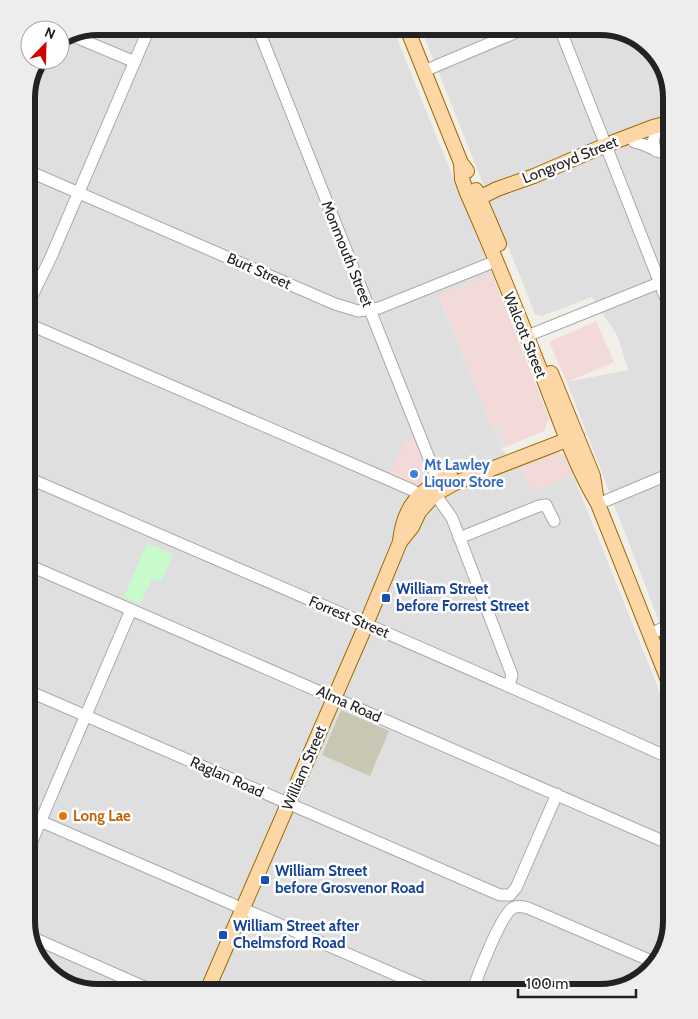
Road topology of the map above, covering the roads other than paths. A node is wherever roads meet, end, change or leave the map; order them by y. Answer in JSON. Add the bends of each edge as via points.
{"nodes":[{"id":1,"x":146,"y":35,"type":"edge"},
{"id":2,"x":261,"y":35,"type":"edge"},
{"id":3,"x":410,"y":35,"type":"edge"},
{"id":4,"x":510,"y":35,"type":"edge"},
{"id":5,"x":563,"y":35,"type":"edge"},
{"id":6,"x":79,"y":38,"type":"edge"},
{"id":7,"x":135,"y":62,"type":"junction"},
{"id":8,"x":424,"y":72,"type":"junction"},
{"id":9,"x":663,"y":125,"type":"edge"},
{"id":10,"x":663,"y":128,"type":"edge"},
{"id":11,"x":655,"y":134,"type":"junction"},
{"id":12,"x":634,"y":142,"type":"junction"},
{"id":13,"x":608,"y":149,"type":"junction"},
{"id":14,"x":656,"y":151,"type":"junction"},
{"id":15,"x":663,"y":154,"type":"edge"},
{"id":16,"x":35,"y":174,"type":"edge"},
{"id":17,"x":80,"y":192,"type":"junction"},
{"id":18,"x":478,"y":203,"type":"junction"},
{"id":19,"x":496,"y":261,"type":"junction"},
{"id":20,"x":659,"y":283,"type":"junction"},
{"id":21,"x":35,"y":290,"type":"edge"},
{"id":22,"x":663,"y":293,"type":"edge"},
{"id":23,"x":370,"y":309,"type":"junction"},
{"id":24,"x":35,"y":327,"type":"edge"},
{"id":25,"x":530,"y":334,"type":"junction"},
{"id":26,"x":570,"y":434,"type":"junction"},
{"id":27,"x":663,"y":477,"type":"edge"},
{"id":28,"x":35,"y":481,"type":"edge"},
{"id":29,"x":437,"y":488,"type":"junction"},
{"id":30,"x":419,"y":495,"type":"junction"},
{"id":31,"x":598,"y":504,"type":"junction"},
{"id":32,"x":554,"y":521,"type":"dead end"},
{"id":33,"x":459,"y":538,"type":"junction"},
{"id":34,"x":400,"y":542,"type":"junction"},
{"id":35,"x":35,"y":568,"type":"edge"},
{"id":36,"x":131,"y":610,"type":"junction"},
{"id":37,"x":366,"y":625,"type":"junction"},
{"id":38,"x":663,"y":628,"type":"edge"},
{"id":39,"x":650,"y":634,"type":"junction"},
{"id":40,"x":663,"y":667,"type":"edge"},
{"id":41,"x":509,"y":685,"type":"junction"},
{"id":42,"x":35,"y":694,"type":"edge"},
{"id":43,"x":334,"y":698,"type":"junction"},
{"id":44,"x":86,"y":716,"type":"junction"},
{"id":45,"x":663,"y":755,"type":"edge"},
{"id":46,"x":557,"y":794,"type":"junction"},
{"id":47,"x":288,"y":804,"type":"junction"},
{"id":48,"x":35,"y":819,"type":"edge"},
{"id":49,"x":41,"y":821,"type":"junction"},
{"id":50,"x":35,"y":835,"type":"edge"},
{"id":51,"x":663,"y":840,"type":"edge"},
{"id":52,"x":243,"y":909,"type":"junction"},
{"id":53,"x":38,"y":941,"type":"edge"},
{"id":54,"x":649,"y":960,"type":"edge"},
{"id":55,"x":137,"y":984,"type":"edge"},
{"id":56,"x":210,"y":984,"type":"edge"},
{"id":57,"x":417,"y":984,"type":"edge"},
{"id":58,"x":476,"y":984,"type":"edge"}],
"edges":[{"from":1,"to":7,"type":"street"},
{"from":2,"to":23,"type":"street","name":"Monmouth Street"},
{"from":3,"to":8,"type":"main road","name":"Walcott Street"},
{"from":4,"to":8,"type":"street"},
{"from":5,"to":13,"type":"street"},
{"from":6,"to":7,"type":"street"},
{"from":7,"to":17,"type":"street"},
{"from":8,"to":18,"type":"main road","name":"Walcott Street","via":[[462,163],[471,176]]},
{"from":9,"to":13,"type":"main road","name":"Longroyd Street"},
{"from":10,"to":11,"type":"main road","name":"Longroyd Street"},
{"from":11,"to":12,"type":"main road","name":"Longroyd Street"},
{"from":11,"to":14,"type":"street"},
{"from":12,"to":13,"type":"main road","name":"Longroyd Street"},
{"from":12,"to":14,"type":"street"},
{"from":13,"to":18,"type":"main road","name":"Longroyd Street"},
{"from":13,"to":20,"type":"street"},
{"from":14,"to":15,"type":"street"},
{"from":16,"to":17,"type":"street","name":"Burt Street"},
{"from":17,"to":21,"type":"street"},
{"from":17,"to":23,"type":"street","name":"Burt Street","via":[[335,304],[358,311]]},
{"from":18,"to":19,"type":"main road","name":"Walcott Street"},
{"from":18,"to":25,"type":"main road","name":"Walcott Street"},
{"from":19,"to":23,"type":"street","name":"Burt Street"},
{"from":19,"to":25,"type":"main road","name":"Walcott Street"},
{"from":20,"to":22,"type":"street"},
{"from":20,"to":25,"type":"street"},
{"from":23,"to":29,"type":"street","name":"Monmouth Street"},
{"from":24,"to":30,"type":"street"},
{"from":25,"to":26,"type":"main road","name":"Walcott Street"},
{"from":26,"to":29,"type":"main road","name":"William Street","via":[[452,474]]},
{"from":26,"to":31,"type":"main road","name":"Walcott Street","via":[[593,476]]},
{"from":27,"to":31,"type":"street"},
{"from":28,"to":37,"type":"street","name":"Forrest Street"},
{"from":29,"to":30,"type":"main road","name":"William Street"},
{"from":29,"to":33,"type":"street","name":"Monmouth Street"},
{"from":29,"to":34,"type":"main road","name":"William Street"},
{"from":30,"to":34,"type":"main road","name":"William Street","via":[[402,524]]},
{"from":31,"to":39,"type":"main road","name":"Walcott Street"},
{"from":32,"to":33,"type":"street","via":[[546,505],[539,506]]},
{"from":33,"to":41,"type":"street","name":"Monmouth Street","via":[[512,675]]},
{"from":34,"to":37,"type":"main road","name":"William Street"},
{"from":35,"to":36,"type":"street","name":"Alma Road"},
{"from":36,"to":43,"type":"street","name":"Alma Road"},
{"from":36,"to":44,"type":"street"},
{"from":37,"to":41,"type":"street","name":"Forrest Street"},
{"from":37,"to":43,"type":"main road","name":"William Street"},
{"from":38,"to":39,"type":"street"},
{"from":39,"to":40,"type":"main road","name":"Walcott Street"},
{"from":41,"to":45,"type":"street","name":"Forrest Street"},
{"from":42,"to":44,"type":"street","name":"Raglan Road"},
{"from":43,"to":46,"type":"street","name":"Alma Road"},
{"from":43,"to":47,"type":"main road","name":"William Street"},
{"from":44,"to":47,"type":"street","name":"Raglan Road"},
{"from":44,"to":49,"type":"street"},
{"from":46,"to":47,"type":"street","name":"Raglan Road","via":[[510,895],[500,895]]},
{"from":46,"to":51,"type":"street","name":"Alma Road"},
{"from":47,"to":52,"type":"main road","name":"William Street"},
{"from":48,"to":49,"type":"street"},
{"from":49,"to":50,"type":"street"},
{"from":49,"to":52,"type":"street"},
{"from":52,"to":56,"type":"main road","name":"William Street"},
{"from":52,"to":57,"type":"street"},
{"from":53,"to":55,"type":"street"},
{"from":54,"to":58,"type":"street","via":[[520,906],[502,918]]}]}
